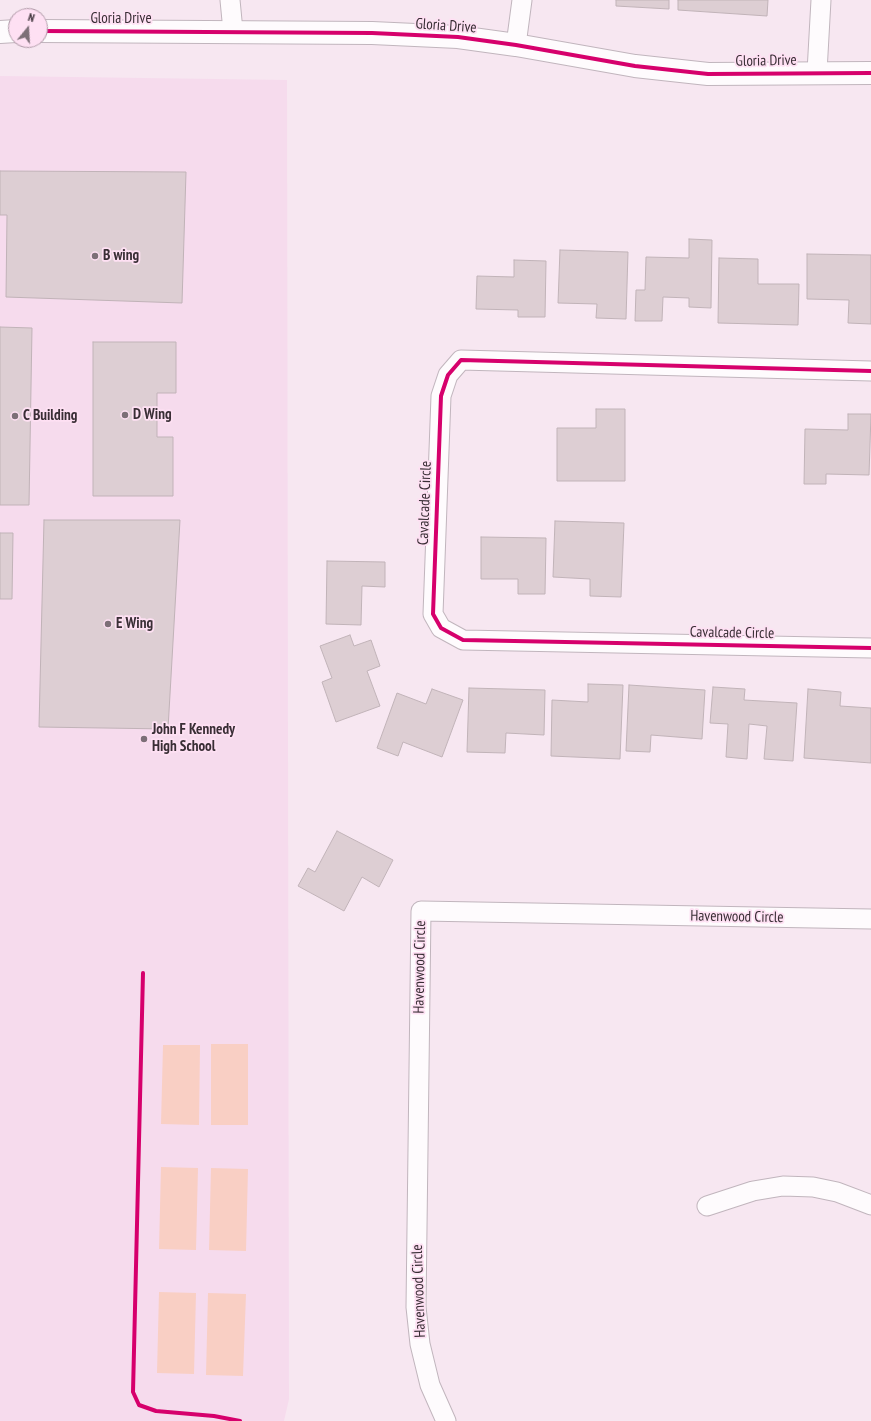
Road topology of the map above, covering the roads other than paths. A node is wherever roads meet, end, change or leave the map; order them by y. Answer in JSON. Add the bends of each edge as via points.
{"nodes":[{"id":1,"x":230,"y":0,"type":"edge"},
{"id":2,"x":522,"y":0,"type":"edge"},
{"id":3,"x":821,"y":0,"type":"edge"},
{"id":4,"x":48,"y":31,"type":"edge"},
{"id":5,"x":233,"y":31,"type":"junction"},
{"id":6,"x":516,"y":45,"type":"junction"},
{"id":7,"x":817,"y":72,"type":"junction"},
{"id":8,"x":871,"y":73,"type":"edge"},
{"id":9,"x":871,"y":371,"type":"edge"},
{"id":10,"x":871,"y":648,"type":"edge"},
{"id":11,"x":871,"y":919,"type":"edge"},
{"id":12,"x":871,"y":1205,"type":"edge"},
{"id":13,"x":707,"y":1206,"type":"dead end"},
{"id":14,"x":446,"y":1421,"type":"edge"}],
"edges":[{"from":1,"to":5,"type":"street"},
{"from":2,"to":6,"type":"street"},
{"from":3,"to":7,"type":"street"},
{"from":4,"to":5,"type":"street","name":"Gloria Drive"},
{"from":5,"to":6,"type":"street","name":"Gloria Drive","via":[[372,33],[450,37]]},
{"from":6,"to":7,"type":"street","name":"Gloria Drive","via":[[634,66],[708,74]]},
{"from":7,"to":8,"type":"street","name":"Gloria Drive"},
{"from":9,"to":10,"type":"street","name":"Cavalcade Circle","via":[[461,360],[448,375],[441,396],[433,614],[441,628],[463,640]]},
{"from":11,"to":14,"type":"street","name":"Havenwood Circle","via":[[421,911],[416,1307],[420,1344],[430,1385]]},
{"from":12,"to":13,"type":"street","via":[[837,1192],[813,1187],[783,1186],[752,1191]]}]}
